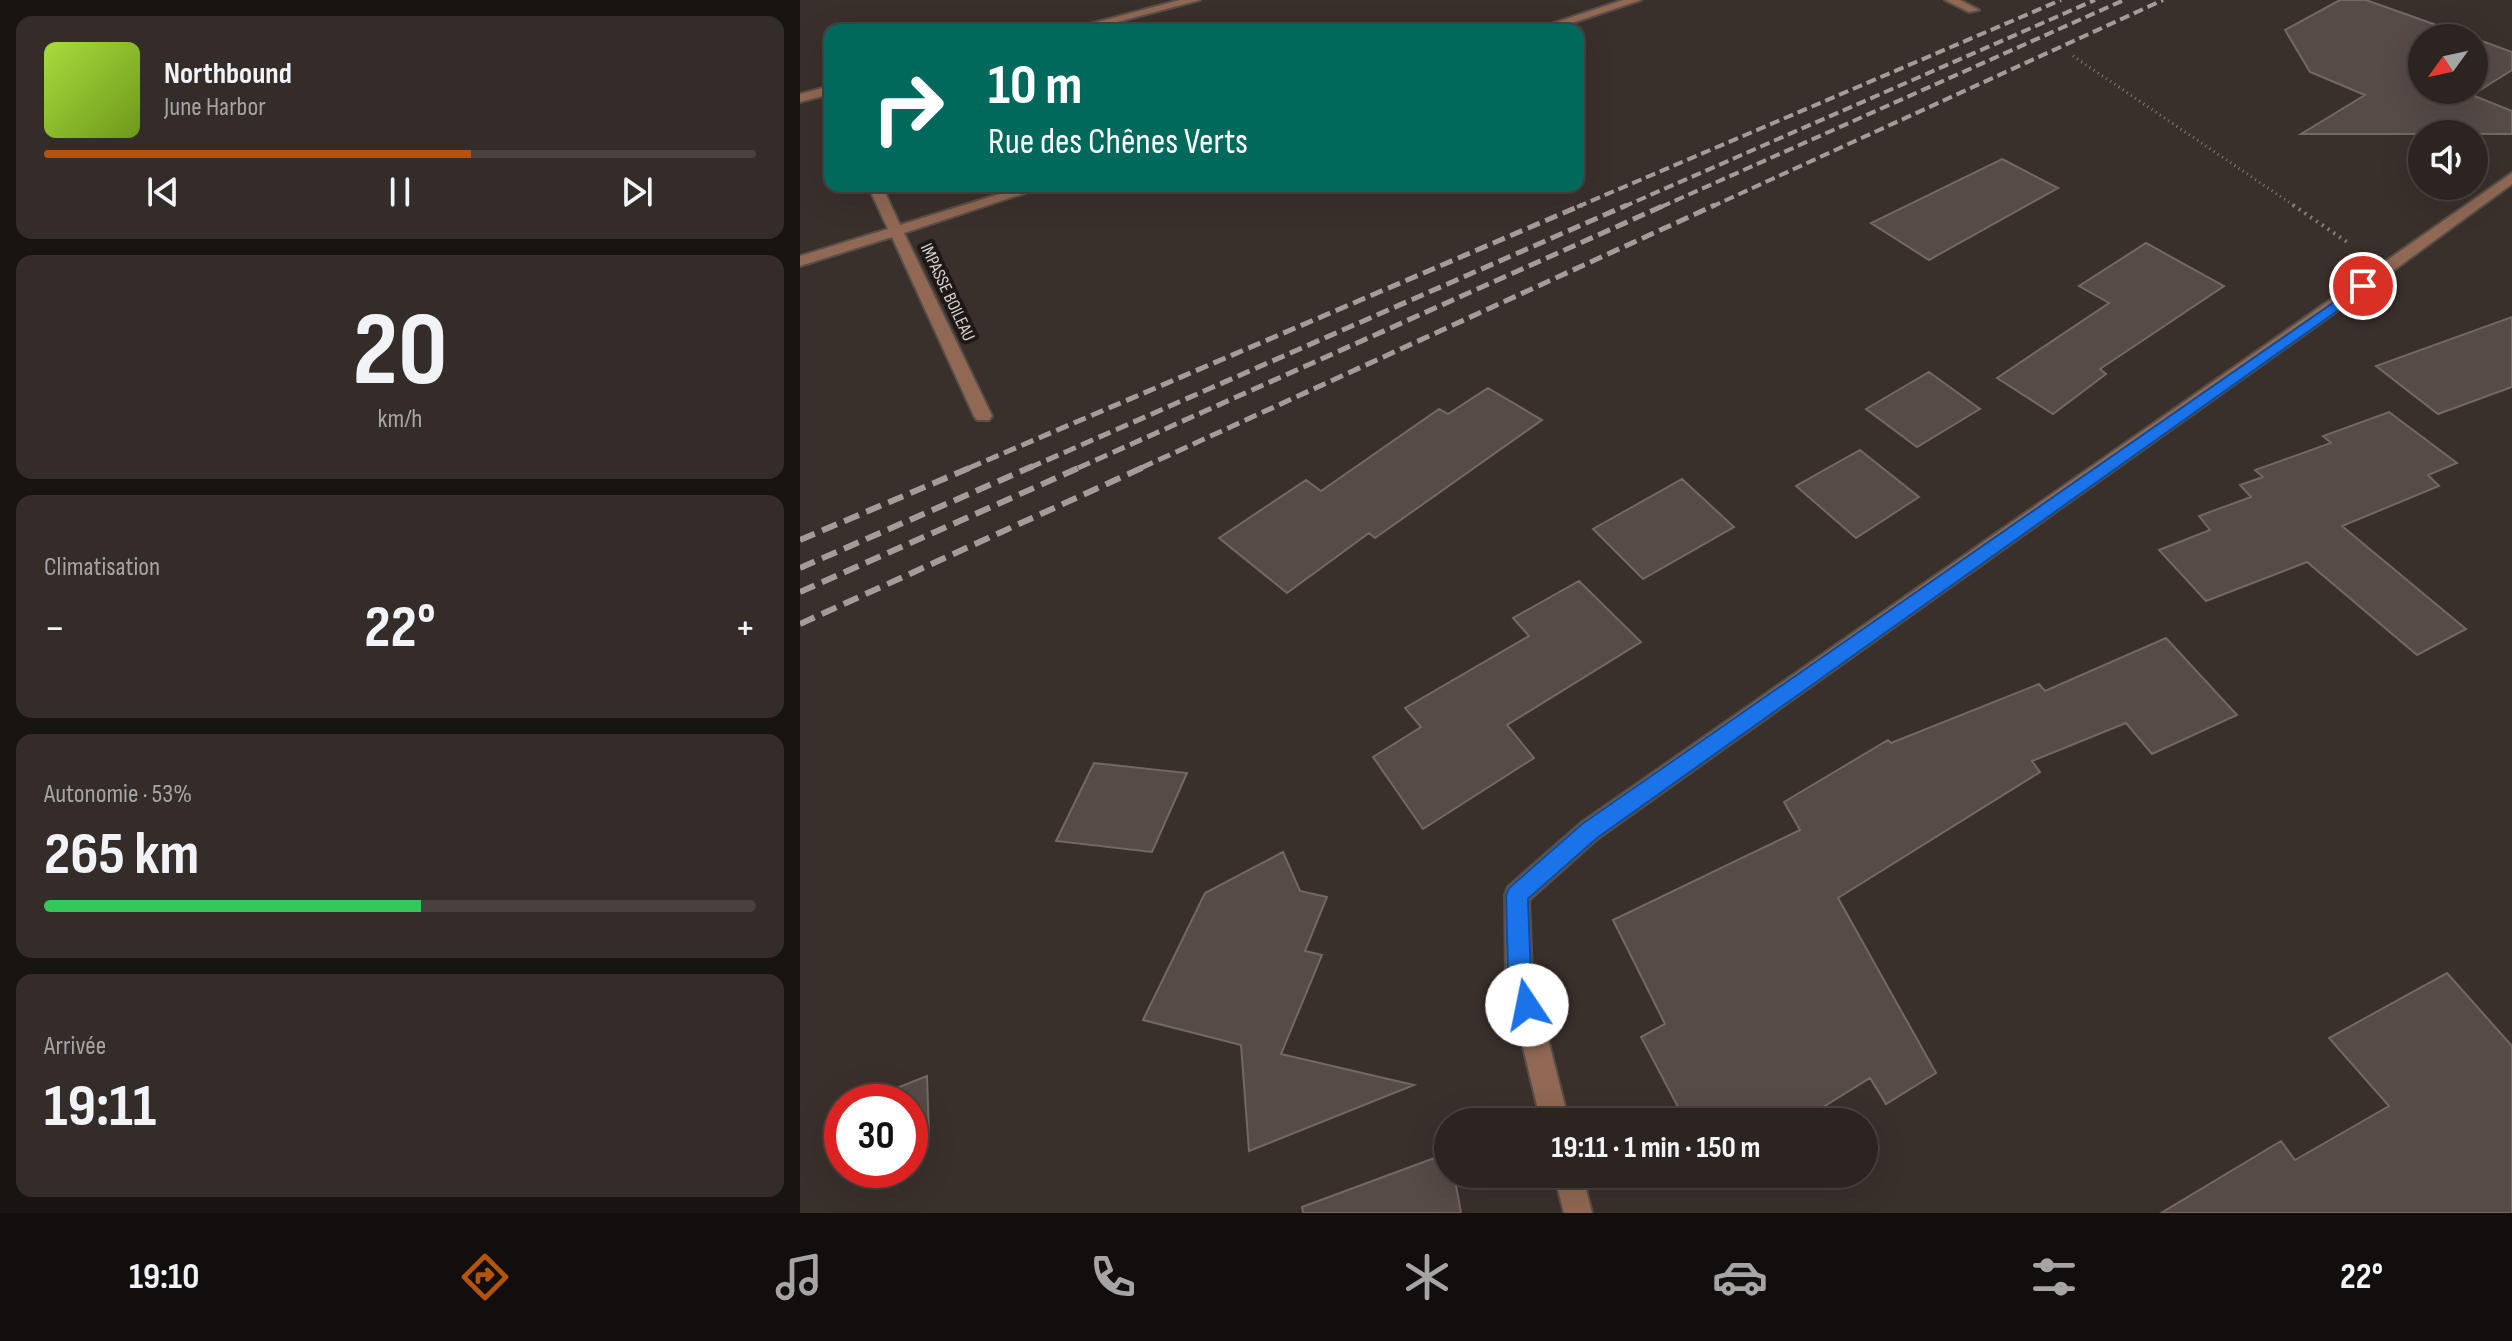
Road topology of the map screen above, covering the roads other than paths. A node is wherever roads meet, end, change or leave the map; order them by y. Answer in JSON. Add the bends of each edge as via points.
{"nodes":[{"id":1,"x":1194,"y":0,"type":"edge"},
{"id":2,"x":1635,"y":0,"type":"edge"},
{"id":3,"x":1951,"y":0,"type":"edge"},
{"id":4,"x":1180,"y":2,"type":"edge"},
{"id":5,"x":1973,"y":10,"type":"dead end"},
{"id":6,"x":1096,"y":24,"type":"edge"},
{"id":7,"x":1558,"y":24,"type":"edge"},
{"id":8,"x":824,"y":95,"type":"edge"},
{"id":9,"x":800,"y":98,"type":"edge"},
{"id":10,"x":2512,"y":177,"type":"edge"},
{"id":11,"x":878,"y":192,"type":"edge"},
{"id":12,"x":1020,"y":192,"type":"edge"},
{"id":13,"x":898,"y":230,"type":"junction"},
{"id":14,"x":800,"y":261,"type":"edge"},
{"id":15,"x":983,"y":416,"type":"dead end"},
{"id":16,"x":1552,"y":1108,"type":"edge"},
{"id":17,"x":1572,"y":1188,"type":"edge"},
{"id":18,"x":1578,"y":1213,"type":"edge"}],
"edges":[{"from":1,"to":4,"type":"street"},
{"from":2,"to":7,"type":"street"},
{"from":3,"to":5,"type":"street"},
{"from":4,"to":6,"type":"street"},
{"from":8,"to":9,"type":"street"},
{"from":10,"to":16,"type":"street","via":[[1589,831],[1517,895],[1519,976]]},
{"from":11,"to":13,"type":"street","name":"IMPASSE BOILEAU"},
{"from":12,"to":13,"type":"street"},
{"from":13,"to":14,"type":"street"},
{"from":13,"to":15,"type":"street","name":"IMPASSE BOILEAU"},
{"from":17,"to":18,"type":"street"}]}
